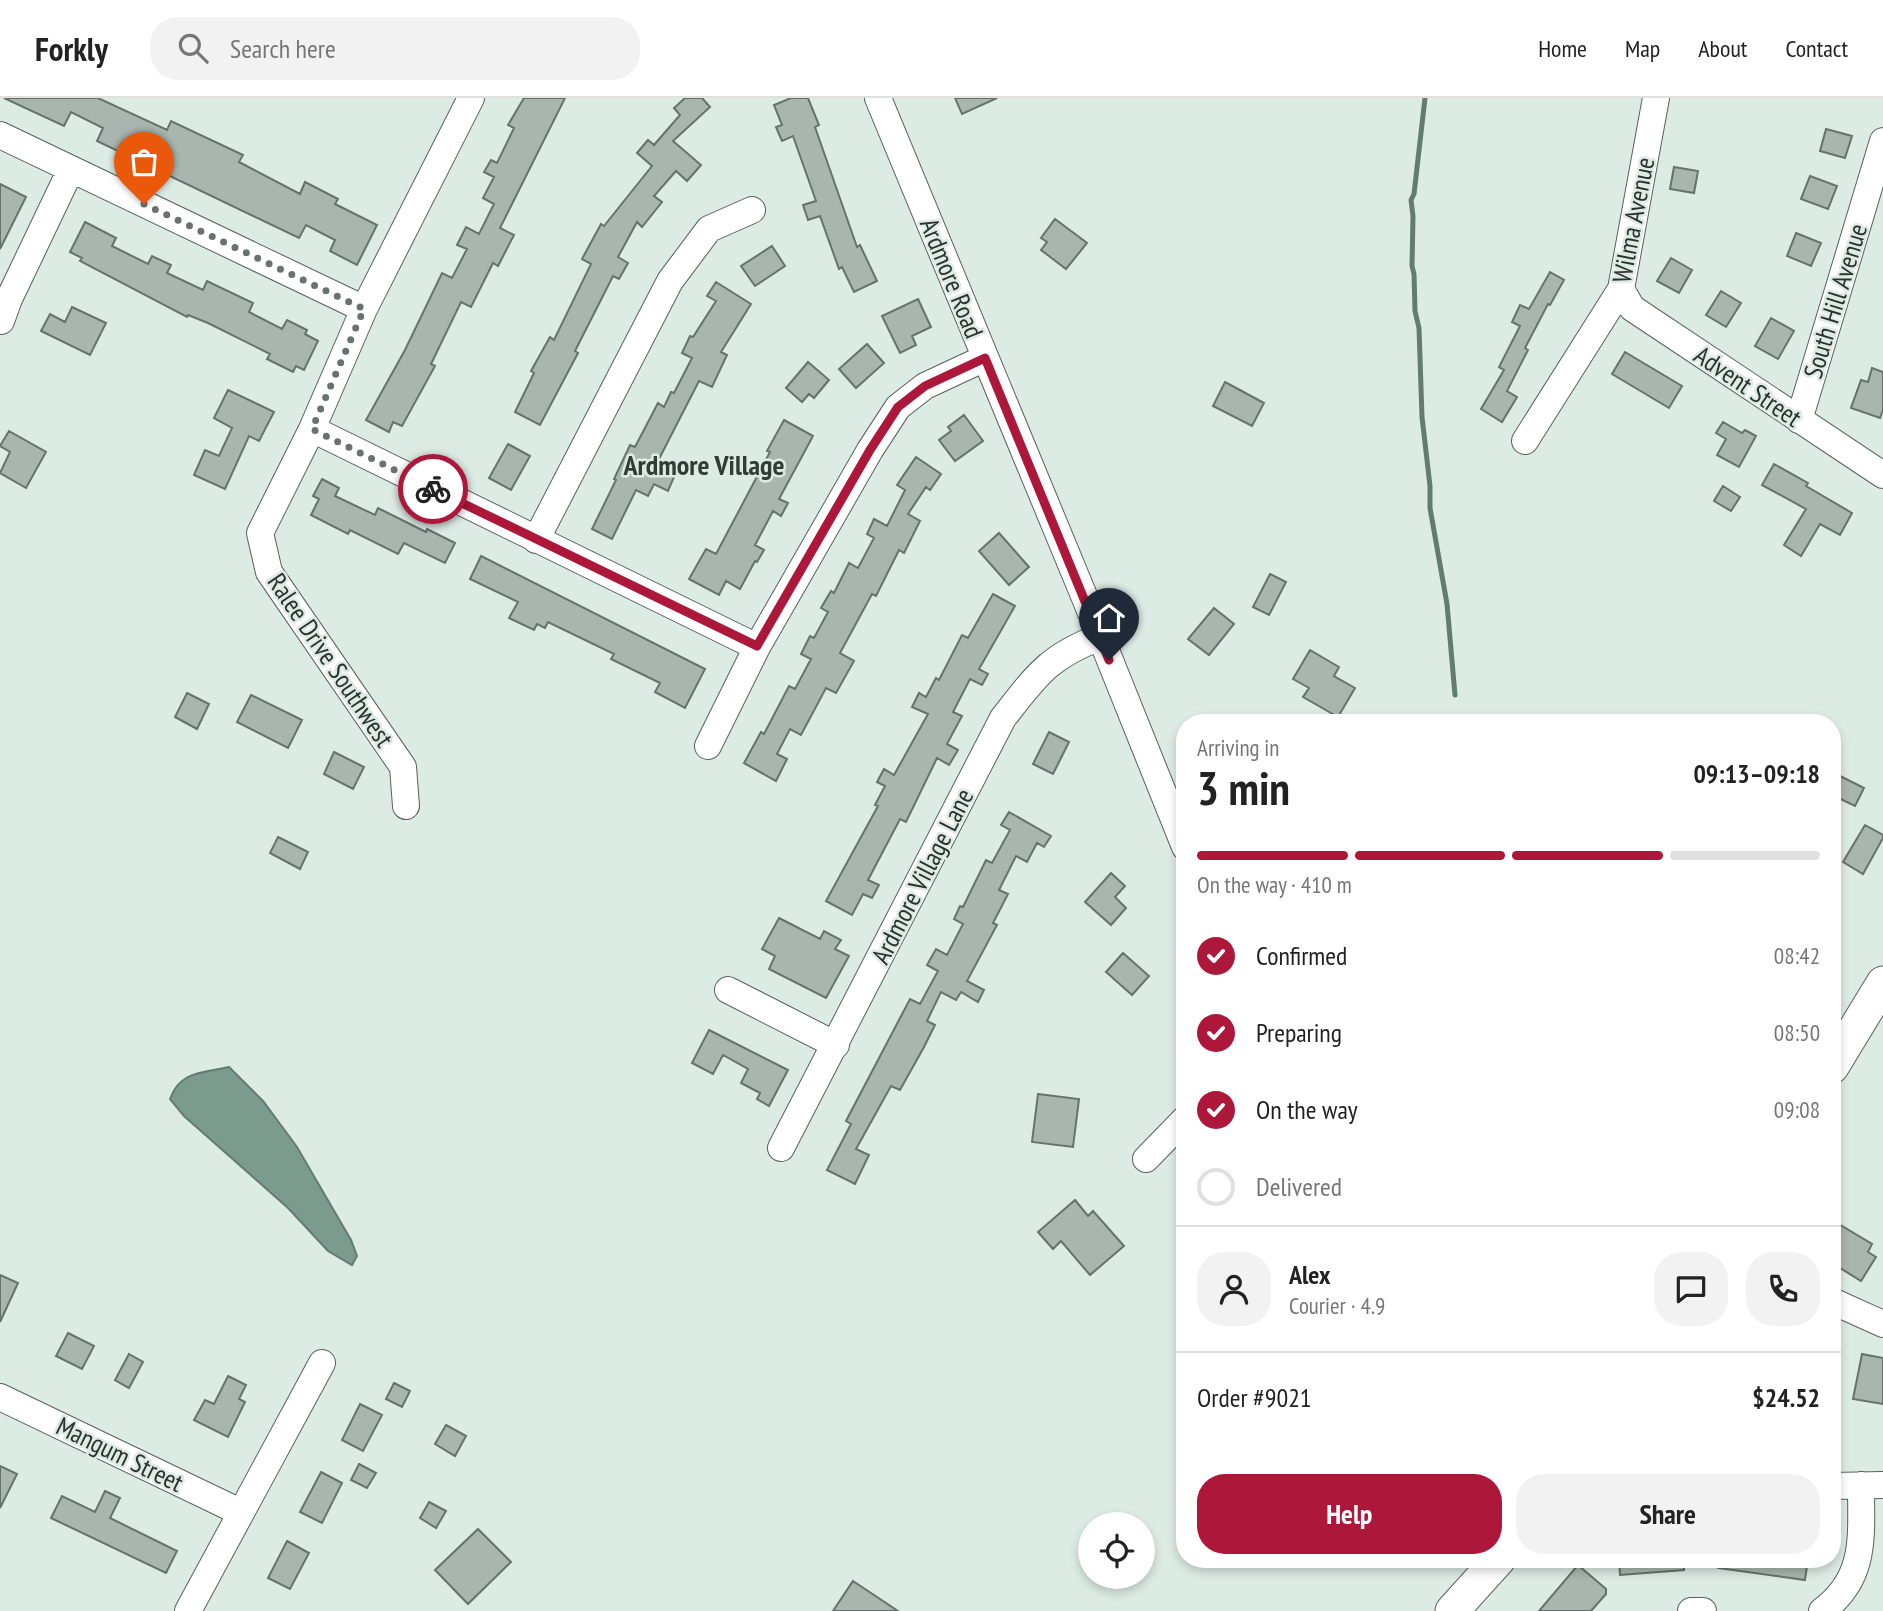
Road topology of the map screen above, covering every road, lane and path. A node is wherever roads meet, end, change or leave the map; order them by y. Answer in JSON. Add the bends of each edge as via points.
{"nodes":[{"id":1,"x":471,"y":98,"type":"edge"},
{"id":2,"x":877,"y":98,"type":"edge"},
{"id":3,"x":1656,"y":98,"type":"edge"},
{"id":4,"x":0,"y":135,"type":"edge"},
{"id":5,"x":1883,"y":141,"type":"edge"},
{"id":6,"x":71,"y":169,"type":"junction"},
{"id":7,"x":752,"y":209,"type":"dead end"},
{"id":8,"x":1621,"y":289,"type":"junction"},
{"id":9,"x":364,"y":309,"type":"junction"},
{"id":10,"x":1,"y":321,"type":"edge"},
{"id":11,"x":985,"y":358,"type":"junction"},
{"id":12,"x":1799,"y":420,"type":"junction"},
{"id":13,"x":312,"y":429,"type":"junction"},
{"id":14,"x":1525,"y":441,"type":"dead end"},
{"id":15,"x":1883,"y":475,"type":"edge"},
{"id":16,"x":536,"y":540,"type":"junction"},
{"id":17,"x":1100,"y":637,"type":"junction"},
{"id":18,"x":757,"y":646,"type":"junction"},
{"id":19,"x":708,"y":746,"type":"dead end"},
{"id":20,"x":406,"y":806,"type":"dead end"},
{"id":21,"x":1176,"y":825,"type":"edge"},
{"id":22,"x":1883,"y":983,"type":"edge"},
{"id":23,"x":728,"y":990,"type":"dead end"},
{"id":24,"x":836,"y":1045,"type":"junction"},
{"id":25,"x":1841,"y":1046,"type":"edge"},
{"id":26,"x":1176,"y":1128,"type":"edge"},
{"id":27,"x":781,"y":1148,"type":"dead end"},
{"id":28,"x":1146,"y":1159,"type":"dead end"},
{"id":29,"x":1841,"y":1305,"type":"edge"},
{"id":30,"x":1883,"y":1324,"type":"edge"},
{"id":31,"x":322,"y":1363,"type":"dead end"},
{"id":32,"x":0,"y":1397,"type":"edge"},
{"id":33,"x":1872,"y":1485,"type":"edge"},
{"id":34,"x":1841,"y":1486,"type":"edge"},
{"id":35,"x":240,"y":1512,"type":"junction"},
{"id":36,"x":1491,"y":1568,"type":"edge"},
{"id":37,"x":188,"y":1611,"type":"edge"},
{"id":38,"x":1452,"y":1611,"type":"edge"},
{"id":39,"x":1691,"y":1611,"type":"edge"},
{"id":40,"x":1703,"y":1611,"type":"edge"},
{"id":41,"x":1822,"y":1611,"type":"edge"}],
"edges":[{"from":1,"to":9,"type":"street","name":"Ralee Drive Southwest"},
{"from":2,"to":11,"type":"street","name":"Ardmore Road"},
{"from":3,"to":8,"type":"street","name":"Wilma Avenue"},
{"from":4,"to":6,"type":"street"},
{"from":5,"to":12,"type":"street","name":"South Hill Avenue"},
{"from":6,"to":9,"type":"street"},
{"from":6,"to":10,"type":"street"},
{"from":7,"to":16,"type":"street","via":[[709,229],[670,282]]},
{"from":8,"to":12,"type":"street","name":"Advent Street","via":[[1632,308]]},
{"from":8,"to":14,"type":"street","name":"Wilma Avenue"},
{"from":9,"to":13,"type":"street","name":"Ralee Drive Southwest"},
{"from":11,"to":17,"type":"street","name":"Ardmore Road"},
{"from":11,"to":18,"type":"street","via":[[925,386],[898,407]]},
{"from":12,"to":15,"type":"street","name":"Advent Street"},
{"from":13,"to":16,"type":"street"},
{"from":13,"to":20,"type":"street","name":"Ralee Drive Southwest","via":[[260,533],[262,549],[269,572],[403,766]]},
{"from":16,"to":18,"type":"street"},
{"from":17,"to":21,"type":"street","name":"Ardmore Road"},
{"from":17,"to":24,"type":"street","name":"Ardmore Village Lane","via":[[1048,664],[1003,718]]},
{"from":18,"to":19,"type":"street"},
{"from":22,"to":25,"type":"main road"},
{"from":23,"to":24,"type":"street"},
{"from":24,"to":27,"type":"street","name":"Ardmore Village Lane"},
{"from":26,"to":28,"type":"street"},
{"from":29,"to":30,"type":"street"},
{"from":31,"to":35,"type":"street"},
{"from":32,"to":35,"type":"street","name":"Mangum Street"},
{"from":33,"to":34,"type":"street"},
{"from":33,"to":41,"type":"street","via":[[1855,1572],[1846,1589]]},
{"from":35,"to":37,"type":"street"},
{"from":36,"to":38,"type":"main road"},
{"from":39,"to":40,"type":"street"}]}
